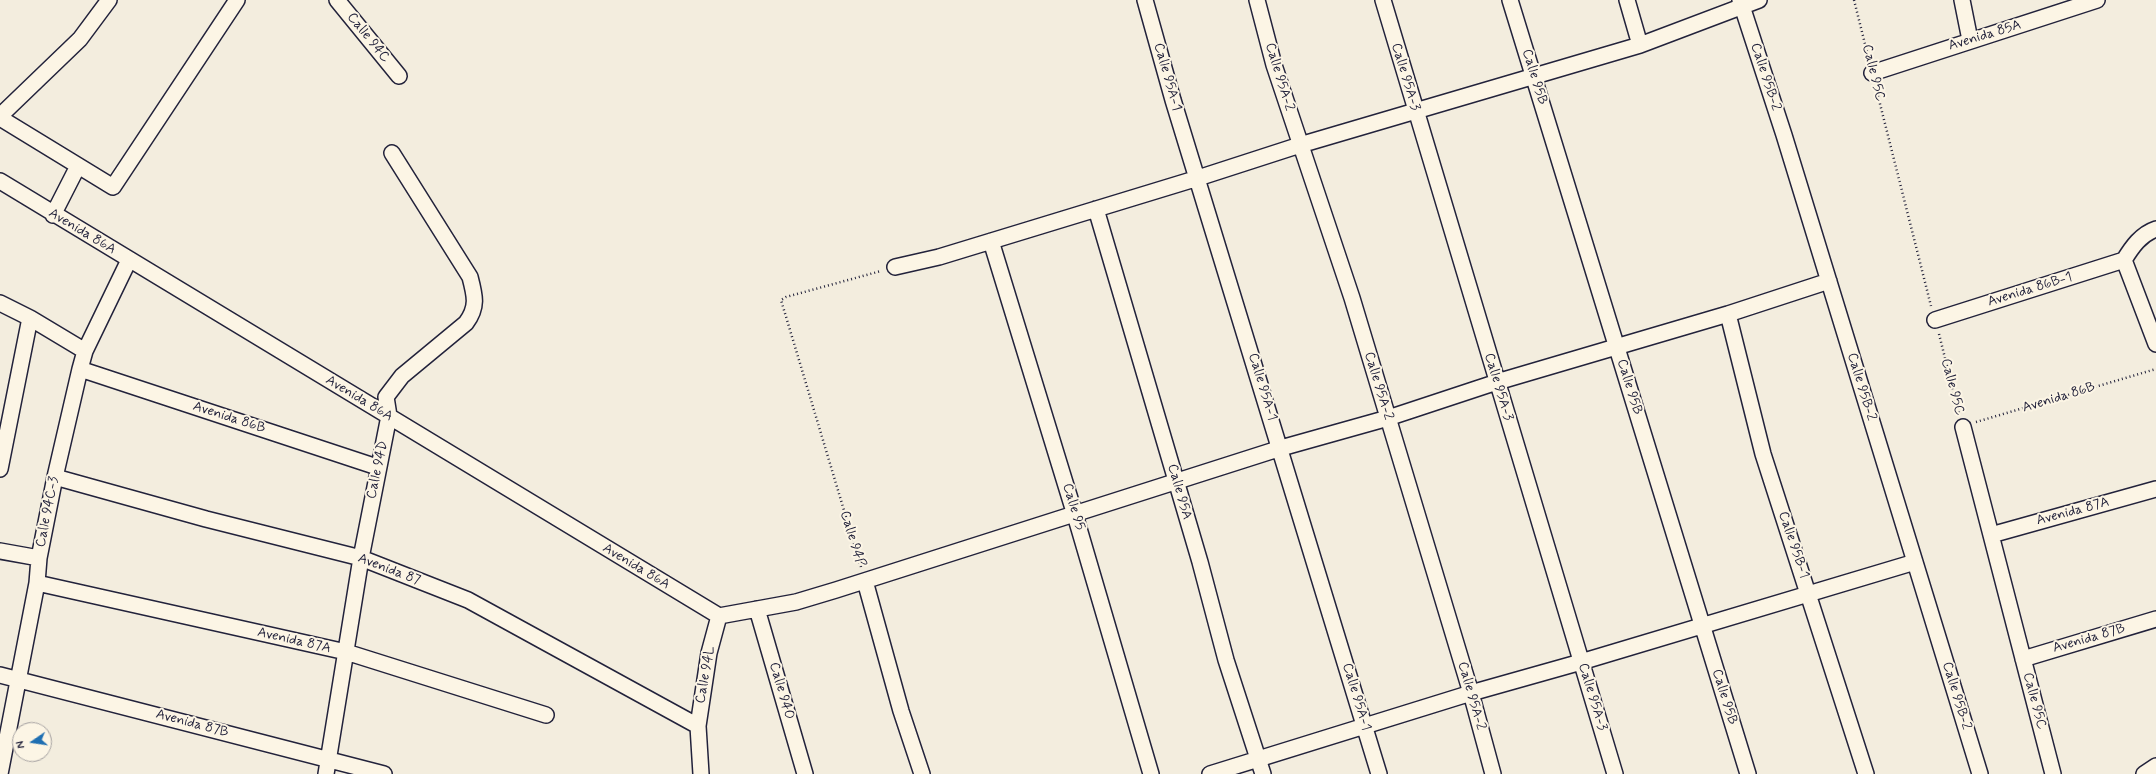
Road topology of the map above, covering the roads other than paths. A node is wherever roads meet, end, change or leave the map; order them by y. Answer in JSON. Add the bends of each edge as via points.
{"nodes":[{"id":1,"x":109,"y":0,"type":"edge"},
{"id":2,"x":237,"y":0,"type":"edge"},
{"id":3,"x":337,"y":0,"type":"edge"},
{"id":4,"x":1145,"y":0,"type":"edge"},
{"id":5,"x":1257,"y":0,"type":"edge"},
{"id":6,"x":1382,"y":0,"type":"edge"},
{"id":7,"x":1510,"y":0,"type":"edge"},
{"id":8,"x":1627,"y":0,"type":"edge"},
{"id":9,"x":1759,"y":0,"type":"edge"},
{"id":10,"x":1962,"y":0,"type":"edge"},
{"id":11,"x":2097,"y":0,"type":"edge"},
{"id":12,"x":1741,"y":4,"type":"edge"},
{"id":13,"x":1970,"y":40,"type":"junction"},
{"id":14,"x":1640,"y":45,"type":"junction"},
{"id":15,"x":1872,"y":73,"type":"road end"},
{"id":16,"x":399,"y":76,"type":"dead end"},
{"id":17,"x":1533,"y":76,"type":"junction"},
{"id":18,"x":1416,"y":112,"type":"junction"},
{"id":19,"x":0,"y":117,"type":"edge"},
{"id":20,"x":1300,"y":145,"type":"junction"},
{"id":21,"x":392,"y":152,"type":"dead end"},
{"id":22,"x":78,"y":166,"type":"junction"},
{"id":23,"x":1198,"y":178,"type":"junction"},
{"id":24,"x":0,"y":182,"type":"edge"},
{"id":25,"x":1096,"y":209,"type":"junction"},
{"id":26,"x":53,"y":214,"type":"junction"},
{"id":27,"x":2156,"y":229,"type":"edge"},
{"id":28,"x":991,"y":241,"type":"junction"},
{"id":29,"x":129,"y":260,"type":"junction"},
{"id":30,"x":2124,"y":260,"type":"junction"},
{"id":31,"x":895,"y":267,"type":"road end"},
{"id":32,"x":1829,"y":281,"type":"junction"},
{"id":33,"x":0,"y":303,"type":"edge"},
{"id":34,"x":1728,"y":314,"type":"junction"},
{"id":35,"x":30,"y":318,"type":"junction"},
{"id":36,"x":1935,"y":320,"type":"road end"},
{"id":37,"x":2156,"y":344,"type":"edge"},
{"id":38,"x":1617,"y":348,"type":"junction"},
{"id":39,"x":86,"y":351,"type":"junction"},
{"id":40,"x":80,"y":369,"type":"junction"},
{"id":41,"x":1497,"y":382,"type":"junction"},
{"id":42,"x":389,"y":416,"type":"junction"},
{"id":43,"x":1388,"y":418,"type":"junction"},
{"id":44,"x":1963,"y":427,"type":"road end"},
{"id":45,"x":1281,"y":448,"type":"junction"},
{"id":46,"x":377,"y":467,"type":"junction"},
{"id":47,"x":0,"y":469,"type":"edge"},
{"id":48,"x":55,"y":477,"type":"junction"},
{"id":49,"x":1176,"y":482,"type":"junction"},
{"id":50,"x":2156,"y":489,"type":"edge"},
{"id":51,"x":1076,"y":515,"type":"junction"},
{"id":52,"x":1991,"y":535,"type":"junction"},
{"id":53,"x":0,"y":551,"type":"edge"},
{"id":54,"x":39,"y":558,"type":"junction"},
{"id":55,"x":360,"y":558,"type":"junction"},
{"id":56,"x":1915,"y":562,"type":"junction"},
{"id":57,"x":865,"y":581,"type":"junction"},
{"id":58,"x":37,"y":584,"type":"junction"},
{"id":59,"x":1809,"y":593,"type":"junction"},
{"id":60,"x":757,"y":609,"type":"junction"},
{"id":61,"x":719,"y":616,"type":"junction"},
{"id":62,"x":2156,"y":619,"type":"edge"},
{"id":63,"x":1702,"y":624,"type":"junction"},
{"id":64,"x":346,"y":652,"type":"junction"},
{"id":65,"x":2023,"y":659,"type":"junction"},
{"id":66,"x":1581,"y":662,"type":"junction"},
{"id":67,"x":0,"y":675,"type":"edge"},
{"id":68,"x":17,"y":678,"type":"junction"},
{"id":69,"x":1471,"y":693,"type":"junction"},
{"id":70,"x":546,"y":715,"type":"dead end"},
{"id":71,"x":698,"y":726,"type":"junction"},
{"id":72,"x":1364,"y":726,"type":"junction"},
{"id":73,"x":2156,"y":766,"type":"edge"},
{"id":74,"x":327,"y":767,"type":"edge"},
{"id":75,"x":1261,"y":767,"type":"edge"},
{"id":76,"x":0,"y":774,"type":"edge"},
{"id":77,"x":384,"y":774,"type":"edge"},
{"id":78,"x":701,"y":774,"type":"edge"},
{"id":79,"x":805,"y":774,"type":"edge"},
{"id":80,"x":922,"y":774,"type":"edge"},
{"id":81,"x":1151,"y":774,"type":"edge"},
{"id":82,"x":1210,"y":774,"type":"edge"},
{"id":83,"x":1379,"y":774,"type":"edge"},
{"id":84,"x":1493,"y":774,"type":"edge"},
{"id":85,"x":1615,"y":774,"type":"edge"},
{"id":86,"x":1748,"y":774,"type":"edge"},
{"id":87,"x":1866,"y":774,"type":"edge"},
{"id":88,"x":1980,"y":774,"type":"edge"},
{"id":89,"x":2053,"y":774,"type":"edge"},
{"id":90,"x":2144,"y":774,"type":"edge"}],
"edges":[{"from":1,"to":19,"type":"street","via":[[80,39]]},
{"from":2,"to":22,"type":"street","via":[[113,188]]},
{"from":3,"to":16,"type":"street","name":"Calle 94C"},
{"from":4,"to":23,"type":"street","name":"Calle 95A-1"},
{"from":5,"to":20,"type":"street","name":"Calle 95A-2","via":[[1274,65]]},
{"from":6,"to":18,"type":"street","name":"Calle 95A-3"},
{"from":7,"to":17,"type":"street","name":"Calle 95B"},
{"from":8,"to":14,"type":"street"},
{"from":9,"to":12,"type":"street"},
{"from":10,"to":13,"type":"street"},
{"from":11,"to":13,"type":"street","name":"Avenida 85A"},
{"from":12,"to":14,"type":"street"},
{"from":12,"to":32,"type":"street","name":"Calle 95B-2"},
{"from":13,"to":15,"type":"street","name":"Avenida 85A"},
{"from":14,"to":17,"type":"street"},
{"from":17,"to":18,"type":"street"},
{"from":17,"to":38,"type":"street","name":"Calle 95B"},
{"from":18,"to":20,"type":"street"},
{"from":18,"to":41,"type":"street","name":"Calle 95A-3"},
{"from":19,"to":22,"type":"street"},
{"from":20,"to":23,"type":"street"},
{"from":20,"to":43,"type":"street","name":"Calle 95A-2","via":[[1352,298]]},
{"from":21,"to":42,"type":"street","name":"Calle 94D","via":[[470,277],[476,301],[473,314],[466,322],[402,376],[391,390],[386,397]]},
{"from":22,"to":26,"type":"street"},
{"from":23,"to":25,"type":"street"},
{"from":23,"to":45,"type":"street","name":"Calle 95A-1"},
{"from":24,"to":26,"type":"street","name":"Avenida 86A"},
{"from":25,"to":28,"type":"street"},
{"from":25,"to":49,"type":"street","name":"Calle 95A"},
{"from":26,"to":29,"type":"street","name":"Avenida 86A"},
{"from":27,"to":30,"type":"street","via":[[2146,232]]},
{"from":28,"to":31,"type":"street"},
{"from":28,"to":51,"type":"street","name":"Calle 95"},
{"from":29,"to":39,"type":"street","name":"Calle 94C-3"},
{"from":29,"to":42,"type":"street","name":"Avenida 86A"},
{"from":30,"to":36,"type":"street","name":"Avenida 86B-1"},
{"from":30,"to":37,"type":"street"},
{"from":32,"to":34,"type":"street"},
{"from":32,"to":56,"type":"street","name":"Calle 95B-2"},
{"from":33,"to":35,"type":"street"},
{"from":34,"to":38,"type":"street"},
{"from":34,"to":59,"type":"street","name":"Calle 95B-1","via":[[1763,454]]},
{"from":35,"to":39,"type":"street"},
{"from":35,"to":47,"type":"street"},
{"from":38,"to":41,"type":"street"},
{"from":38,"to":63,"type":"street","name":"Calle 95B"},
{"from":39,"to":40,"type":"street","name":"Calle 94C-3"},
{"from":40,"to":46,"type":"street","name":"Avenida 86B"},
{"from":40,"to":48,"type":"street","name":"Calle 94C-3"},
{"from":41,"to":43,"type":"street"},
{"from":41,"to":66,"type":"street","name":"Calle 95A-3"},
{"from":42,"to":46,"type":"street","name":"Calle 94D"},
{"from":42,"to":61,"type":"street","name":"Avenida 86A"},
{"from":43,"to":45,"type":"street"},
{"from":43,"to":69,"type":"street","name":"Calle 95A-2"},
{"from":44,"to":52,"type":"street","name":"Calle 95C"},
{"from":45,"to":49,"type":"street"},
{"from":45,"to":72,"type":"street","name":"Calle 95A-1"},
{"from":46,"to":55,"type":"street","name":"Calle 94D"},
{"from":48,"to":54,"type":"street","name":"Calle 94C-3"},
{"from":48,"to":55,"type":"street","name":"Avenida 87"},
{"from":49,"to":51,"type":"street"},
{"from":49,"to":75,"type":"street","name":"Calle 95A","via":[[1226,660]]},
{"from":50,"to":52,"type":"street","name":"Avenida 87A"},
{"from":51,"to":57,"type":"street"},
{"from":51,"to":81,"type":"street","name":"Calle 95"},
{"from":52,"to":65,"type":"street","name":"Calle 95C"},
{"from":53,"to":54,"type":"street"},
{"from":54,"to":58,"type":"street","name":"Calle 94C-3"},
{"from":55,"to":64,"type":"street","name":"Calle 94D"},
{"from":55,"to":71,"type":"street","name":"Avenida 87","via":[[468,600]]},
{"from":56,"to":59,"type":"street"},
{"from":56,"to":88,"type":"street","name":"Calle 95B-2"},
{"from":57,"to":60,"type":"street","via":[[796,602]]},
{"from":57,"to":80,"type":"street","name":"Calle 94P","via":[[901,710]]},
{"from":58,"to":64,"type":"street","name":"Avenida 87A"},
{"from":58,"to":68,"type":"street","name":"Calle 94C-3"},
{"from":59,"to":63,"type":"street"},
{"from":59,"to":87,"type":"street","name":"Calle 95B-1"},
{"from":60,"to":61,"type":"street"},
{"from":60,"to":79,"type":"street","name":"Calle 94O"},
{"from":61,"to":71,"type":"street","name":"Calle 94L","via":[[709,653]]},
{"from":62,"to":65,"type":"street","name":"Avenida 87B"},
{"from":63,"to":66,"type":"street"},
{"from":63,"to":86,"type":"street","name":"Calle 95B"},
{"from":64,"to":70,"type":"street","name":"Avenida 87A"},
{"from":64,"to":74,"type":"street","name":"Calle 94D"},
{"from":65,"to":89,"type":"street","name":"Calle 95C"},
{"from":66,"to":69,"type":"street"},
{"from":66,"to":85,"type":"street","name":"Calle 95A-3"},
{"from":67,"to":68,"type":"street","name":"Avenida 87B"},
{"from":68,"to":74,"type":"street","name":"Avenida 87B"},
{"from":68,"to":76,"type":"street","name":"Calle 94C-3"},
{"from":69,"to":72,"type":"street"},
{"from":69,"to":84,"type":"street","name":"Calle 95A-2"},
{"from":71,"to":78,"type":"street","name":"Calle 94L"},
{"from":72,"to":75,"type":"street"},
{"from":72,"to":83,"type":"street","name":"Calle 95A-1"},
{"from":73,"to":90,"type":"street"},
{"from":74,"to":77,"type":"street","name":"Avenida 87B"},
{"from":75,"to":82,"type":"street"}]}
